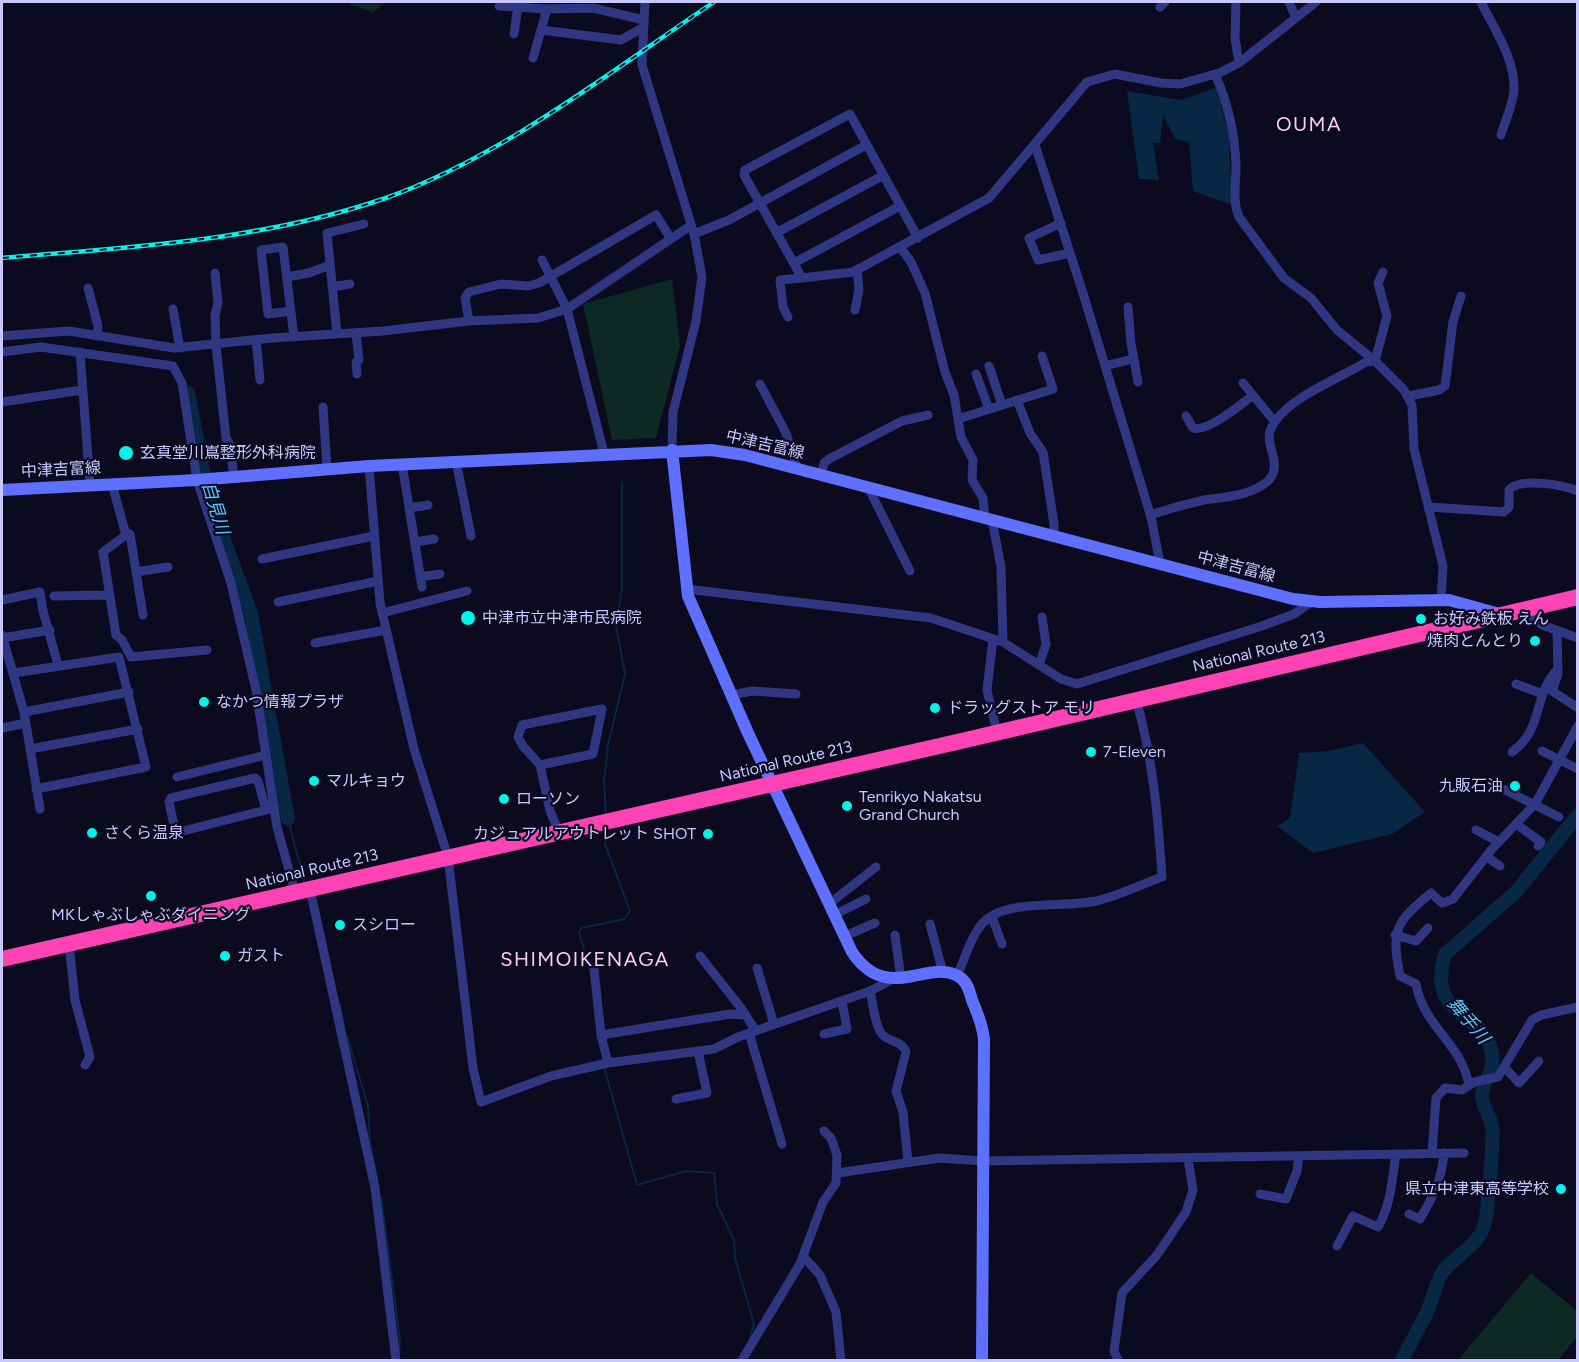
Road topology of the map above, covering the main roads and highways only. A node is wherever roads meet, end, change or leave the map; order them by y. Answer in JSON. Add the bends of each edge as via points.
{"nodes":[{"id":1,"x":672,"y":450,"type":"junction"},
{"id":2,"x":2,"y":490,"type":"edge"},
{"id":3,"x":1578,"y":597,"type":"edge"},
{"id":4,"x":1512,"y":613,"type":"junction"},
{"id":5,"x":772,"y":783,"type":"junction"},
{"id":6,"x":2,"y":959,"type":"edge"},
{"id":7,"x":982,"y":1360,"type":"edge"}],
"edges":[{"from":1,"to":2,"type":"main road","name":"中津吉富線"},
{"from":1,"to":4,"type":"main road","name":"中津吉富線","via":[[726,452],[1311,602],[1441,600]]},
{"from":1,"to":5,"type":"main road","via":[[686,589]]},
{"from":3,"to":4,"type":"highway","name":"National Route 213"},
{"from":4,"to":5,"type":"highway","name":"National Route 213"},
{"from":5,"to":6,"type":"highway","name":"National Route 213"},
{"from":5,"to":7,"type":"main road","via":[[856,957],[866,968],[897,979],[943,973],[957,976],[967,986],[983,1029]]}]}
